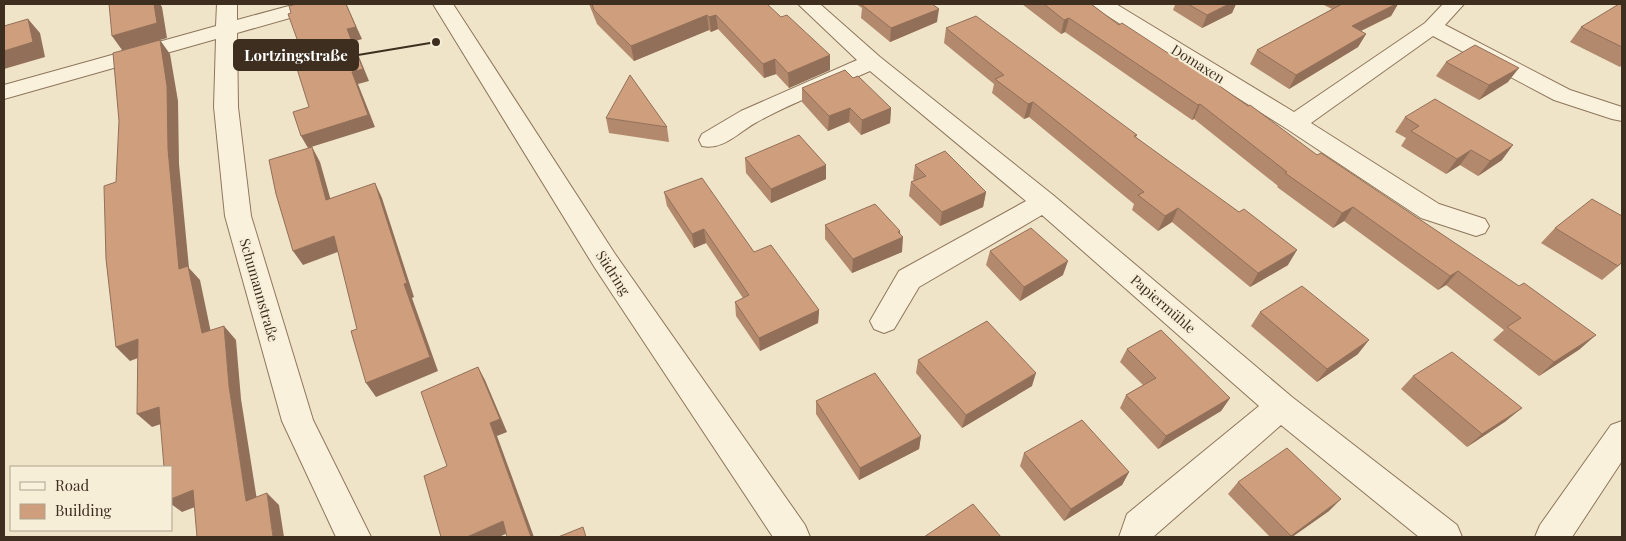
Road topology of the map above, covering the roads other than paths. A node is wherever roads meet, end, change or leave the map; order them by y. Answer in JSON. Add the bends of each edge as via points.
{"nodes":[{"id":1,"x":318,"y":4,"type":"edge"},
{"id":2,"x":443,"y":4,"type":"edge"},
{"id":3,"x":808,"y":4,"type":"edge"},
{"id":4,"x":1102,"y":4,"type":"edge"},
{"id":5,"x":1454,"y":4,"type":"edge"},
{"id":6,"x":227,"y":16,"type":"edge"},
{"id":7,"x":1432,"y":27,"type":"junction"},
{"id":8,"x":872,"y":62,"type":"junction"},
{"id":9,"x":4,"y":92,"type":"edge"},
{"id":10,"x":1620,"y":114,"type":"dead end"},
{"id":11,"x":1295,"y":123,"type":"junction"},
{"id":12,"x":711,"y":140,"type":"dead end"},
{"id":13,"x":1044,"y":202,"type":"junction"},
{"id":14,"x":1476,"y":226,"type":"dead end"},
{"id":15,"x":884,"y":321,"type":"dead end"},
{"id":16,"x":1281,"y":406,"type":"junction"},
{"id":17,"x":1622,"y":435,"type":"edge"},
{"id":18,"x":354,"y":537,"type":"edge"},
{"id":19,"x":793,"y":537,"type":"edge"},
{"id":20,"x":1136,"y":537,"type":"edge"},
{"id":21,"x":1445,"y":537,"type":"edge"},
{"id":22,"x":1552,"y":537,"type":"edge"}],
"edges":[{"from":1,"to":6,"type":"street"},
{"from":2,"to":19,"type":"street","name":"Südring","via":[[605,260]]},
{"from":3,"to":8,"type":"street","name":"Papiermühle"},
{"from":4,"to":11,"type":"street","name":"Domaxen"},
{"from":5,"to":7,"type":"street"},
{"from":6,"to":9,"type":"street"},
{"from":6,"to":18,"type":"street","name":"Schumannstraße","via":[[226,107],[238,216],[298,421]]},
{"from":7,"to":10,"type":"street","via":[[1562,95]]},
{"from":7,"to":11,"type":"street"},
{"from":8,"to":12,"type":"street","via":[[749,116]]},
{"from":8,"to":13,"type":"street","name":"Papiermühle"},
{"from":11,"to":14,"type":"street","name":"Domaxen","via":[[1430,211]]},
{"from":13,"to":15,"type":"street","via":[[909,279]]},
{"from":13,"to":16,"type":"street","name":"Papiermühle"},
{"from":16,"to":20,"type":"street","via":[[1139,526]]},
{"from":16,"to":21,"type":"street","name":"Papiermühle"},
{"from":17,"to":22,"type":"street"}]}
